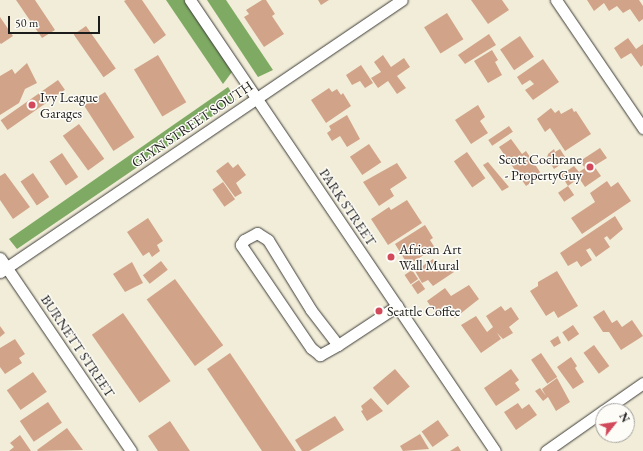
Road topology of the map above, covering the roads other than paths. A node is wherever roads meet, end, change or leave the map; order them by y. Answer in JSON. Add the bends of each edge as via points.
{"nodes":[{"id":1,"x":190,"y":0,"type":"edge"},
{"id":2,"x":401,"y":0,"type":"edge"},
{"id":3,"x":556,"y":0,"type":"edge"},
{"id":4,"x":256,"y":99,"type":"junction"},
{"id":5,"x":643,"y":128,"type":"edge"},
{"id":6,"x":0,"y":258,"type":"edge"},
{"id":7,"x":3,"y":270,"type":"edge"},
{"id":8,"x":397,"y":306,"type":"junction"},
{"id":9,"x":338,"y":345,"type":"junction"},
{"id":10,"x":643,"y":383,"type":"edge"},
{"id":11,"x":614,"y":403,"type":"edge"},
{"id":12,"x":595,"y":417,"type":"edge"},
{"id":13,"x":131,"y":451,"type":"edge"},
{"id":14,"x":495,"y":451,"type":"edge"},
{"id":15,"x":546,"y":451,"type":"edge"}],
"edges":[{"from":1,"to":4,"type":"street","name":"PARK STREET"},
{"from":2,"to":4,"type":"street","name":"GLYN STREET SOUTH"},
{"from":3,"to":5,"type":"street"},
{"from":4,"to":7,"type":"street","name":"GLYN STREET SOUTH"},
{"from":4,"to":8,"type":"street","name":"PARK STREET"},
{"from":6,"to":7,"type":"street","name":"BURNETT STREET"},
{"from":7,"to":13,"type":"street","name":"BURNETT STREET"},
{"from":8,"to":9,"type":"street"},
{"from":8,"to":14,"type":"street","name":"PARK STREET"},
{"from":9,"to":9,"type":"street","via":[[320,355],[311,348],[241,245],[244,240],[257,233],[262,234],[311,310]]},
{"from":10,"to":11,"type":"street"},
{"from":12,"to":15,"type":"street"}]}
